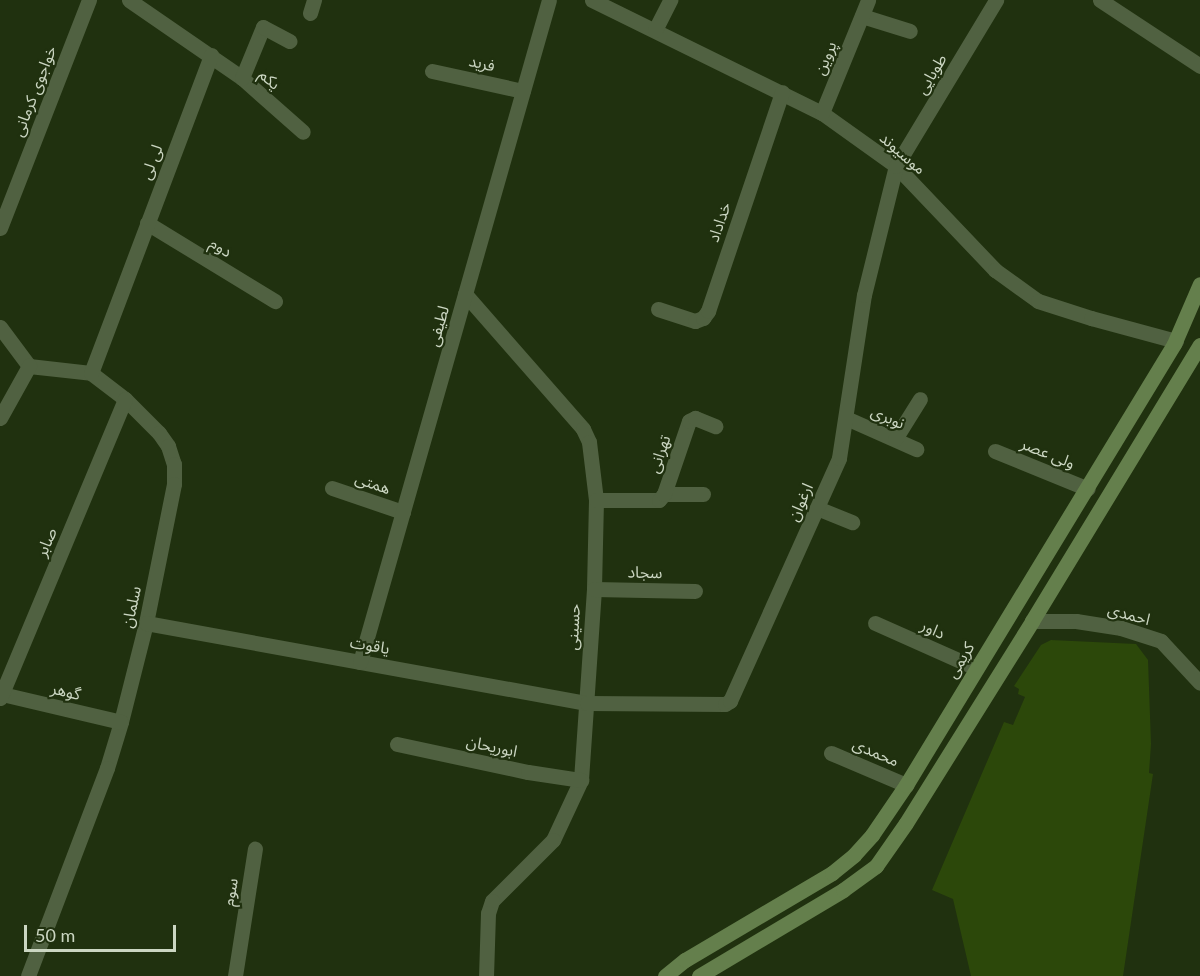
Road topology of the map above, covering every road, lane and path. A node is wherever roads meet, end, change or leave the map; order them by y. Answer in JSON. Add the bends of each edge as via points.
{"nodes":[{"id":1,"x":89,"y":0,"type":"edge"},
{"id":2,"x":129,"y":0,"type":"edge"},
{"id":3,"x":549,"y":0,"type":"edge"},
{"id":4,"x":592,"y":0,"type":"edge"},
{"id":5,"x":670,"y":0,"type":"edge"},
{"id":6,"x":868,"y":0,"type":"edge"},
{"id":7,"x":996,"y":0,"type":"edge"},
{"id":8,"x":1100,"y":0,"type":"edge"},
{"id":9,"x":862,"y":16,"type":"junction"},
{"id":10,"x":655,"y":30,"type":"junction"},
{"id":11,"x":910,"y":31,"type":"dead end"},
{"id":12,"x":289,"y":41,"type":"dead end"},
{"id":13,"x":211,"y":55,"type":"junction"},
{"id":14,"x":1200,"y":66,"type":"edge"},
{"id":15,"x":432,"y":70,"type":"dead end"},
{"id":16,"x":242,"y":78,"type":"junction"},
{"id":17,"x":523,"y":91,"type":"junction"},
{"id":18,"x":782,"y":93,"type":"junction"},
{"id":19,"x":822,"y":113,"type":"junction"},
{"id":20,"x":303,"y":132,"type":"dead end"},
{"id":21,"x":896,"y":166,"type":"junction"},
{"id":22,"x":147,"y":223,"type":"junction"},
{"id":23,"x":0,"y":228,"type":"edge"},
{"id":24,"x":1200,"y":284,"type":"edge"},
{"id":25,"x":465,"y":294,"type":"junction"},
{"id":26,"x":275,"y":302,"type":"dead end"},
{"id":27,"x":658,"y":309,"type":"dead end"},
{"id":28,"x":0,"y":327,"type":"edge"},
{"id":29,"x":1176,"y":341,"type":"junction"},
{"id":30,"x":1200,"y":346,"type":"edge"},
{"id":31,"x":29,"y":366,"type":"junction"},
{"id":32,"x":91,"y":373,"type":"junction"},
{"id":33,"x":125,"y":399,"type":"junction"},
{"id":34,"x":920,"y":399,"type":"dead end"},
{"id":35,"x":0,"y":418,"type":"edge"},
{"id":36,"x":846,"y":418,"type":"junction"},
{"id":37,"x":715,"y":426,"type":"dead end"},
{"id":38,"x":895,"y":440,"type":"junction"},
{"id":39,"x":916,"y":448,"type":"dead end"},
{"id":40,"x":995,"y":451,"type":"dead end"},
{"id":41,"x":332,"y":488,"type":"dead end"},
{"id":42,"x":1088,"y":489,"type":"junction"},
{"id":43,"x":664,"y":494,"type":"junction"},
{"id":44,"x":703,"y":494,"type":"dead end"},
{"id":45,"x":596,"y":500,"type":"junction"},
{"id":46,"x":817,"y":507,"type":"junction"},
{"id":47,"x":403,"y":512,"type":"junction"},
{"id":48,"x":852,"y":522,"type":"dead end"},
{"id":49,"x":594,"y":589,"type":"junction"},
{"id":50,"x":696,"y":591,"type":"dead end"},
{"id":51,"x":1032,"y":621,"type":"junction"},
{"id":52,"x":146,"y":623,"type":"junction"},
{"id":53,"x":875,"y":624,"type":"dead end"},
{"id":54,"x":360,"y":662,"type":"junction"},
{"id":55,"x":976,"y":668,"type":"junction"},
{"id":56,"x":1200,"y":683,"type":"edge"},
{"id":57,"x":1,"y":696,"type":"edge"},
{"id":58,"x":587,"y":703,"type":"junction"},
{"id":59,"x":121,"y":722,"type":"junction"},
{"id":60,"x":397,"y":744,"type":"dead end"},
{"id":61,"x":831,"y":753,"type":"dead end"},
{"id":62,"x":581,"y":780,"type":"junction"},
{"id":63,"x":906,"y":785,"type":"junction"},
{"id":64,"x":255,"y":849,"type":"dead end"},
{"id":65,"x":28,"y":976,"type":"edge"},
{"id":66,"x":235,"y":976,"type":"edge"},
{"id":67,"x":486,"y":976,"type":"edge"},
{"id":68,"x":665,"y":976,"type":"edge"},
{"id":69,"x":699,"y":976,"type":"edge"}],
"edges":[{"from":1,"to":23,"type":"street","name":"خواجوی کرمانی"},
{"from":2,"to":13,"type":"street"},
{"from":3,"to":17,"type":"street","name":"لطیفی"},
{"from":4,"to":10,"type":"street","name":"موسیوند"},
{"from":5,"to":10,"type":"street"},
{"from":6,"to":9,"type":"street","name":"پروین"},
{"from":7,"to":21,"type":"street","name":"طوبایی"},
{"from":8,"to":14,"type":"street"},
{"from":9,"to":11,"type":"street"},
{"from":9,"to":19,"type":"street","name":"پروین"},
{"from":10,"to":18,"type":"street","name":"موسیوند"},
{"from":12,"to":16,"type":"street","via":[[263,27]]},
{"from":13,"to":16,"type":"street","name":"یکم"},
{"from":13,"to":22,"type":"street","name":"لی لی"},
{"from":15,"to":17,"type":"street","name":"فرید"},
{"from":16,"to":20,"type":"street","name":"یکم"},
{"from":17,"to":25,"type":"street","name":"لطیفی"},
{"from":18,"to":19,"type":"street","name":"موسیوند"},
{"from":18,"to":27,"type":"street","name":"خداداد","via":[[708,311],[695,321]]},
{"from":19,"to":21,"type":"street","name":"موسیوند"},
{"from":21,"to":29,"type":"street","name":"موسیوند","via":[[995,270],[1038,301]]},
{"from":21,"to":36,"type":"street","name":"ارغوان","via":[[864,295]]},
{"from":22,"to":26,"type":"street","name":"دوم"},
{"from":22,"to":32,"type":"street","name":"لی لی"},
{"from":24,"to":29,"type":"main road","name":"کریمی"},
{"from":25,"to":45,"type":"street","name":"حسینی","via":[[583,429],[589,442]]},
{"from":25,"to":47,"type":"street","name":"لطیفی"},
{"from":28,"to":31,"type":"street"},
{"from":29,"to":30,"type":"main road"},
{"from":29,"to":42,"type":"main road","name":"کریمی"},
{"from":30,"to":51,"type":"main road"},
{"from":31,"to":32,"type":"street"},
{"from":31,"to":35,"type":"street"},
{"from":32,"to":33,"type":"street","name":"سلمان"},
{"from":33,"to":52,"type":"street","name":"سلمان","via":[[159,432],[174,464],[174,484]]},
{"from":33,"to":57,"type":"street","name":"صابر"},
{"from":34,"to":38,"type":"street"},
{"from":36,"to":38,"type":"street","name":"نوبری"},
{"from":36,"to":46,"type":"street","name":"ارغوان","via":[[839,458]]},
{"from":37,"to":43,"type":"street","name":"تهرانی","via":[[695,418],[689,421]]},
{"from":38,"to":39,"type":"street","name":"نوبری"},
{"from":40,"to":42,"type":"street","name":"ولی عصر"},
{"from":41,"to":47,"type":"street","name":"همتی"},
{"from":42,"to":55,"type":"main road","name":"کریمی"},
{"from":43,"to":44,"type":"street"},
{"from":43,"to":45,"type":"street","name":"تهرانی","via":[[653,501]]},
{"from":45,"to":49,"type":"street","name":"حسینی"},
{"from":46,"to":48,"type":"street"},
{"from":46,"to":58,"type":"street","name":"ارغوان","via":[[730,701]]},
{"from":47,"to":54,"type":"street","name":"لطیفی"},
{"from":49,"to":50,"type":"street","name":"سجاد"},
{"from":49,"to":58,"type":"street","name":"حسینی"},
{"from":51,"to":56,"type":"street","name":"احمدی","via":[[1076,621],[1121,628],[1161,642]]},
{"from":51,"to":69,"type":"main road","via":[[876,866]]},
{"from":52,"to":54,"type":"street","name":"یاقوت"},
{"from":52,"to":59,"type":"street","name":"سلمان"},
{"from":53,"to":55,"type":"street","name":"داور"},
{"from":54,"to":58,"type":"street","name":"یاقوت"},
{"from":55,"to":63,"type":"main road","name":"کریمی"},
{"from":57,"to":59,"type":"street","name":"گوهر"},
{"from":58,"to":62,"type":"street","name":"حسینی"},
{"from":59,"to":65,"type":"street","name":"سلمان"},
{"from":60,"to":62,"type":"street","name":"ابوریحان"},
{"from":61,"to":63,"type":"street","name":"محمدی"},
{"from":62,"to":67,"type":"street","name":"حسینی","via":[[553,840],[492,901],[488,913]]},
{"from":63,"to":68,"type":"main road","name":"کریمی","via":[[854,855],[832,873],[685,960]]},
{"from":64,"to":66,"type":"street","name":"سوم"}]}
